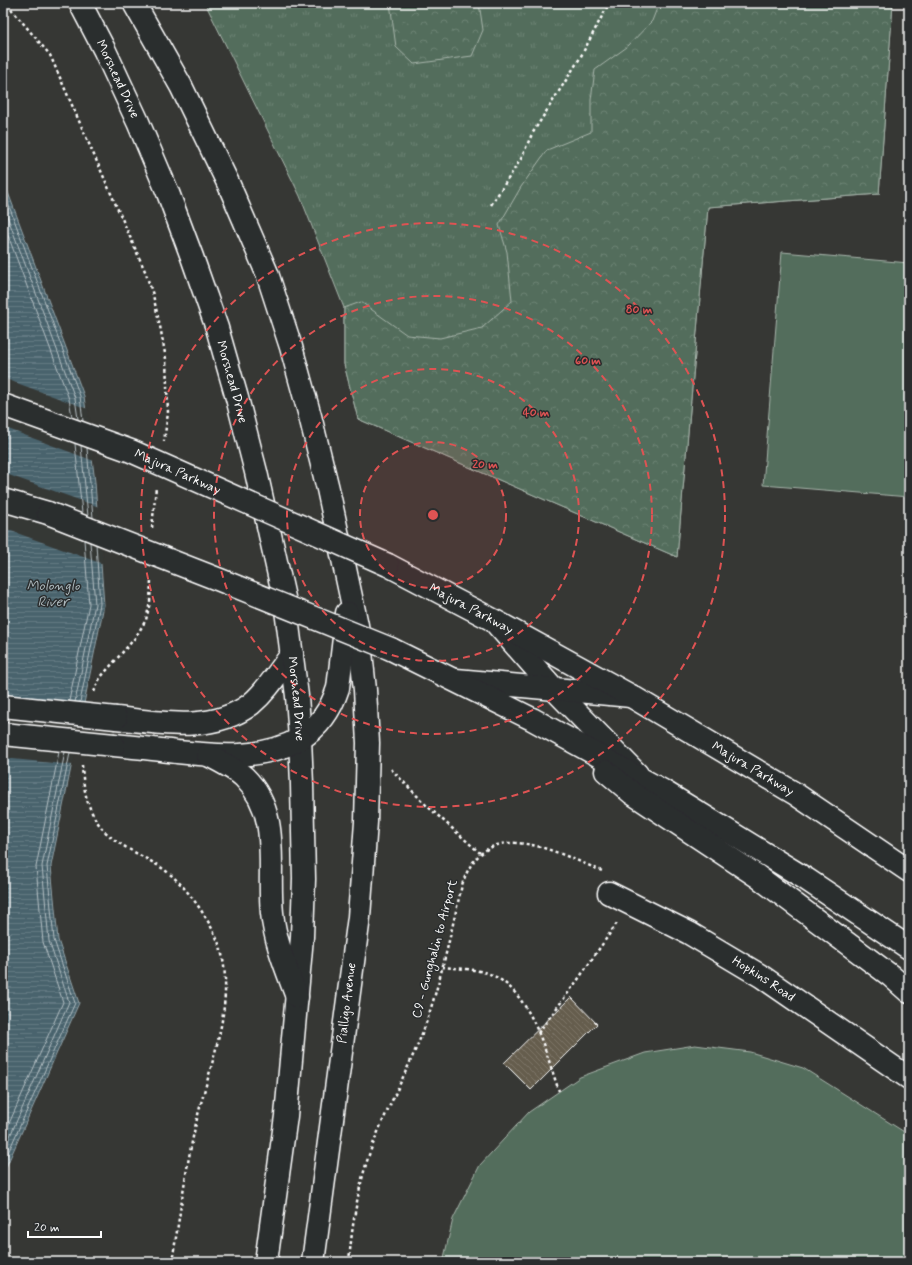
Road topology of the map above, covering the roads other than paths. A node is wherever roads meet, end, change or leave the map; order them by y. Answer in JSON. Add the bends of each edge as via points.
{"nodes":[{"id":1,"x":80,"y":3,"type":"edge"},
{"id":2,"x":134,"y":3,"type":"edge"},
{"id":3,"x":3,"y":405,"type":"edge"},
{"id":4,"x":3,"y":500,"type":"edge"},
{"id":5,"x":349,"y":592,"type":"junction"},
{"id":6,"x":493,"y":620,"type":"junction"},
{"id":7,"x":292,"y":654,"type":"junction"},
{"id":8,"x":456,"y":680,"type":"junction"},
{"id":9,"x":554,"y":689,"type":"junction"},
{"id":10,"x":631,"y":696,"type":"junction"},
{"id":11,"x":3,"y":706,"type":"edge"},
{"id":12,"x":3,"y":734,"type":"edge"},
{"id":13,"x":562,"y":735,"type":"junction"},
{"id":14,"x":300,"y":739,"type":"junction"},
{"id":15,"x":208,"y":755,"type":"junction"},
{"id":16,"x":643,"y":780,"type":"junction"},
{"id":17,"x":909,"y":871,"type":"edge"},
{"id":18,"x":609,"y":884,"type":"road end"},
{"id":19,"x":909,"y":948,"type":"edge"},
{"id":20,"x":909,"y":992,"type":"edge"},
{"id":21,"x":297,"y":997,"type":"junction"},
{"id":22,"x":909,"y":1078,"type":"edge"},
{"id":23,"x":266,"y":1262,"type":"edge"},
{"id":24,"x":313,"y":1262,"type":"edge"}],
"edges":[{"from":1,"to":7,"type":"main road","name":"Morshead Drive","via":[[105,50],[162,179],[217,328],[276,558]]},
{"from":2,"to":5,"type":"main road","via":[[181,86],[229,185],[267,273],[310,416]]},
{"from":3,"to":6,"type":"main road","name":"Majura Parkway","bridge":true,"via":[[131,451],[388,565]]},
{"from":4,"to":8,"type":"main road","bridge":true,"via":[[48,513],[227,583],[391,649]]},
{"from":5,"to":14,"type":"main road","via":[[338,688],[325,716],[311,732]]},
{"from":5,"to":24,"type":"main road","name":"Pialligo Avenue","via":[[365,690],[368,743],[366,822],[359,917]]},
{"from":6,"to":9,"type":"main road"},
{"from":6,"to":10,"type":"main road","name":"Majura Parkway"},
{"from":7,"to":11,"type":"main road","bridge":true,"via":[[256,700],[239,712],[209,721],[189,724],[164,723]]},
{"from":7,"to":14,"type":"main road","name":"Morshead Drive"},
{"from":8,"to":9,"type":"main road"},
{"from":8,"to":13,"type":"main road"},
{"from":9,"to":10,"type":"main road"},
{"from":9,"to":16,"type":"main road"},
{"from":10,"to":17,"type":"main road","name":"Majura Parkway","via":[[794,793]]},
{"from":12,"to":15,"type":"main road","bridge":true},
{"from":13,"to":16,"type":"main road"},
{"from":13,"to":20,"type":"main road","via":[[632,793],[757,876]]},
{"from":14,"to":15,"type":"main road","via":[[281,748],[256,754]]},
{"from":14,"to":21,"type":"main road","name":"Morshead Drive","via":[[304,879]]},
{"from":15,"to":21,"type":"main road","via":[[244,777],[256,793],[267,816],[271,845],[274,929]]},
{"from":16,"to":19,"type":"main road","via":[[800,875]]},
{"from":18,"to":22,"type":"main road","name":"Hopkins Road","via":[[632,904],[706,942],[760,976]]},
{"from":21,"to":23,"type":"main road","via":[[286,1116]]}]}
